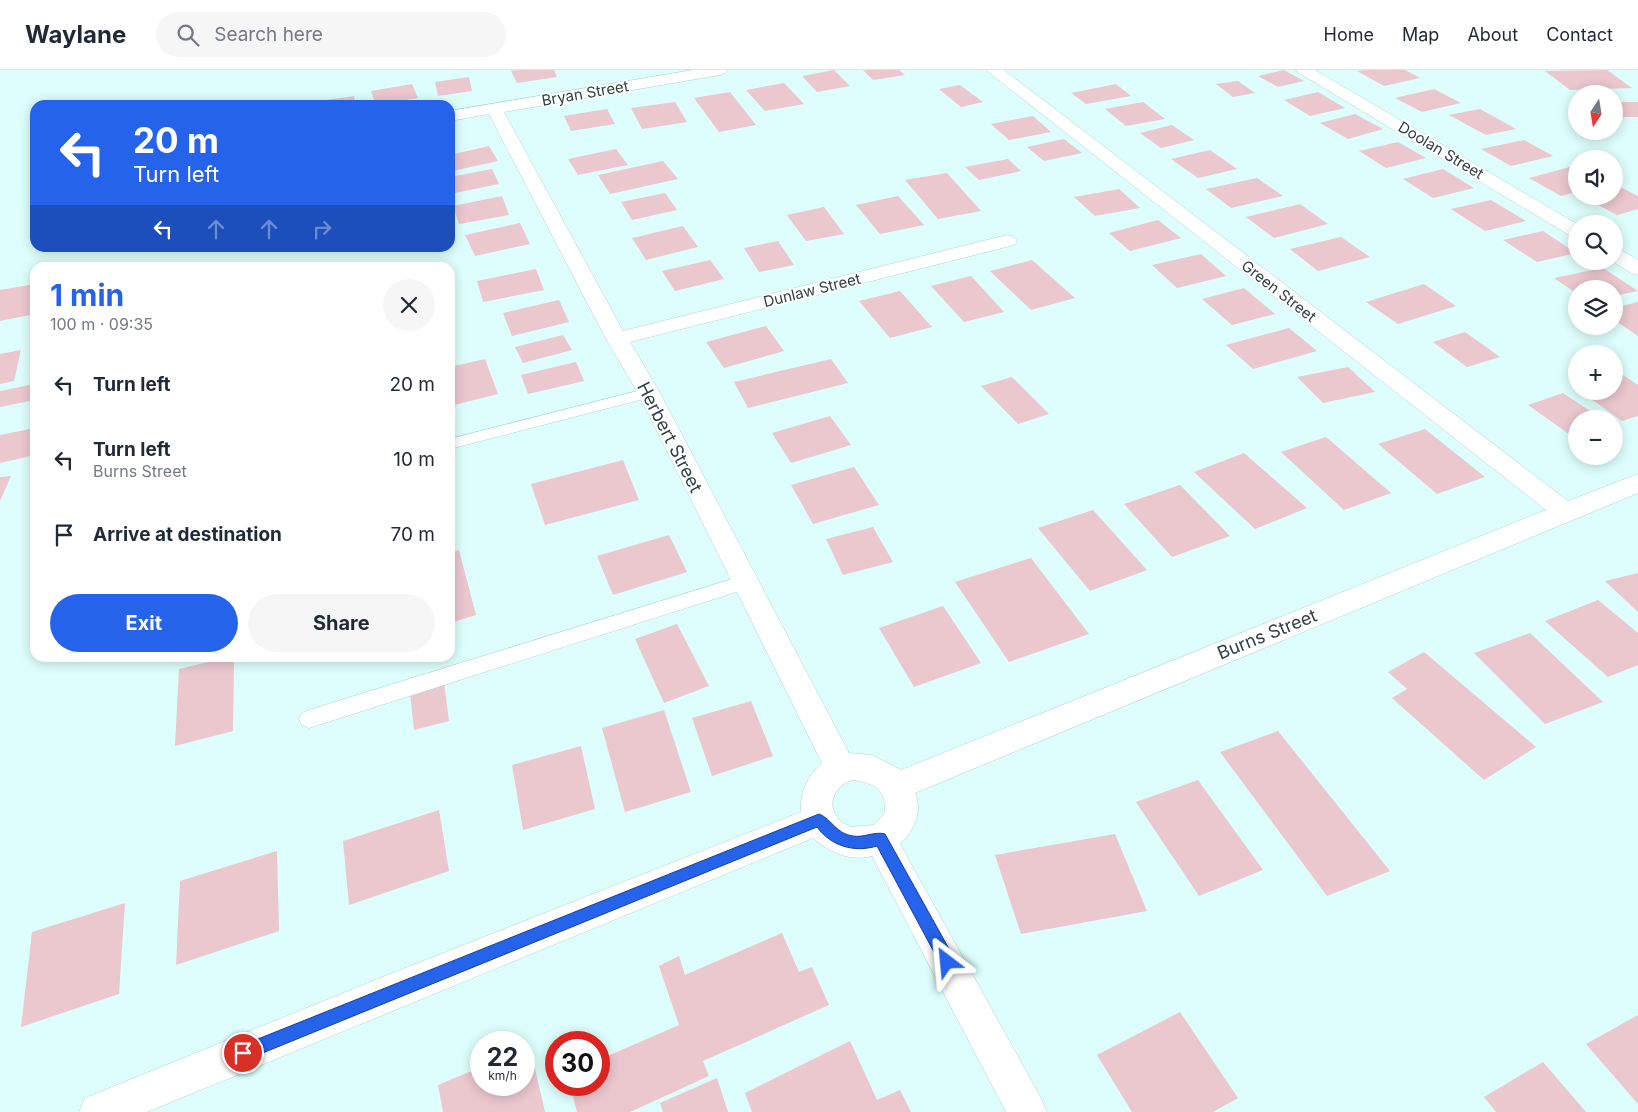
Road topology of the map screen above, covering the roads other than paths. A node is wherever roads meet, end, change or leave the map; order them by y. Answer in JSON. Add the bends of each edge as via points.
{"nodes":[{"id":1,"x":720,"y":70,"type":"edge"},
{"id":2,"x":994,"y":70,"type":"edge"},
{"id":3,"x":1304,"y":70,"type":"edge"},
{"id":4,"x":590,"y":76,"type":"dead end"},
{"id":5,"x":600,"y":90,"type":"junction"},
{"id":6,"x":494,"y":109,"type":"junction"},
{"id":7,"x":455,"y":115,"type":"edge"},
{"id":8,"x":1568,"y":226,"type":"edge"},
{"id":9,"x":1007,"y":241,"type":"dead end"},
{"id":10,"x":1623,"y":259,"type":"edge"},
{"id":11,"x":1638,"y":268,"type":"edge"},
{"id":12,"x":617,"y":339,"type":"junction"},
{"id":13,"x":649,"y":393,"type":"junction"},
{"id":14,"x":455,"y":443,"type":"edge"},
{"id":15,"x":1638,"y":483,"type":"edge"},
{"id":16,"x":1565,"y":512,"type":"junction"},
{"id":17,"x":745,"y":582,"type":"junction"},
{"id":18,"x":309,"y":719,"type":"dead end"},
{"id":19,"x":840,"y":768,"type":"junction"},
{"id":20,"x":897,"y":786,"type":"junction"},
{"id":21,"x":819,"y":820,"type":"junction"},
{"id":22,"x":880,"y":839,"type":"junction"},
{"id":23,"x":99,"y":1112,"type":"edge"},
{"id":24,"x":1027,"y":1112,"type":"edge"}],
"edges":[{"from":1,"to":5,"type":"street","name":"Bryan Street"},
{"from":2,"to":16,"type":"street","name":"Green Street"},
{"from":3,"to":8,"type":"street","name":"Doolan Street"},
{"from":4,"to":5,"type":"street"},
{"from":5,"to":6,"type":"street","name":"Bryan Street"},
{"from":6,"to":7,"type":"street","name":"Bryan Street"},
{"from":6,"to":12,"type":"street","name":"Herbert Street"},
{"from":9,"to":12,"type":"street","name":"Dunlaw Street"},
{"from":10,"to":11,"type":"street"},
{"from":12,"to":13,"type":"street","name":"Herbert Street"},
{"from":13,"to":14,"type":"lane"},
{"from":13,"to":17,"type":"street","name":"Herbert Street"},
{"from":15,"to":16,"type":"street","name":"Burns Street"},
{"from":16,"to":20,"type":"street","name":"Burns Street"},
{"from":17,"to":18,"type":"lane"},
{"from":17,"to":19,"type":"street","name":"Herbert Street"},
{"from":19,"to":20,"type":"street","via":[[866,766],[889,777]]},
{"from":19,"to":21,"type":"street","via":[[820,784],[815,808]]},
{"from":20,"to":22,"type":"street","via":[[902,797],[900,815],[891,831]]},
{"from":21,"to":22,"type":"street","via":[[827,830],[845,840],[866,843]]},
{"from":21,"to":23,"type":"street"},
{"from":22,"to":24,"type":"street"}]}
